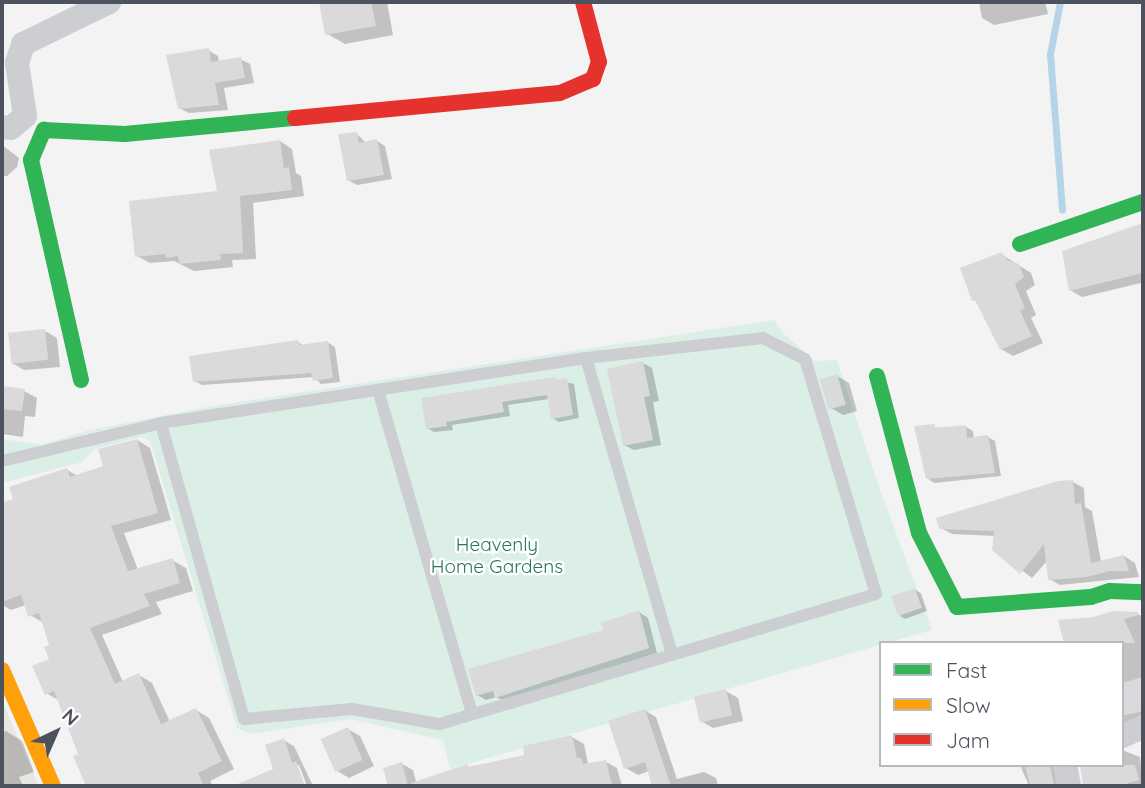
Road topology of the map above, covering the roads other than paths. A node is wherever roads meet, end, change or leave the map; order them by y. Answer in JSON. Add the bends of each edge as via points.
{"nodes":[{"id":1,"x":109,"y":2,"type":"edge"},
{"id":2,"x":583,"y":2,"type":"edge"},
{"id":3,"x":9,"y":124,"type":"edge"},
{"id":4,"x":36,"y":144,"type":"junction"},
{"id":5,"x":1143,"y":202,"type":"edge"},
{"id":6,"x":1020,"y":244,"type":"dead end"},
{"id":7,"x":586,"y":358,"type":"junction"},
{"id":8,"x":877,"y":376,"type":"dead end"},
{"id":9,"x":81,"y":380,"type":"dead end"},
{"id":10,"x":378,"y":390,"type":"junction"},
{"id":11,"x":161,"y":423,"type":"junction"},
{"id":12,"x":2,"y":461,"type":"edge"},
{"id":13,"x":1143,"y":592,"type":"edge"},
{"id":14,"x":672,"y":654,"type":"junction"},
{"id":15,"x":2,"y":670,"type":"edge"},
{"id":16,"x":472,"y":714,"type":"junction"},
{"id":17,"x":1143,"y":727,"type":"edge"},
{"id":18,"x":1124,"y":735,"type":"edge"},
{"id":19,"x":1065,"y":767,"type":"edge"},
{"id":20,"x":53,"y":786,"type":"edge"},
{"id":21,"x":1069,"y":786,"type":"edge"}],
"edges":[{"from":1,"to":3,"type":"street","via":[[23,44],[18,63],[25,116]]},
{"from":2,"to":4,"type":"street","via":[[599,62],[593,79],[560,93],[125,134],[44,130]]},
{"from":3,"to":4,"type":"street"},
{"from":4,"to":9,"type":"street","via":[[31,160]]},
{"from":5,"to":6,"type":"street"},
{"from":7,"to":10,"type":"lane"},
{"from":7,"to":14,"type":"lane"},
{"from":7,"to":14,"type":"lane","via":[[763,338],[805,359],[876,594]]},
{"from":8,"to":13,"type":"street","via":[[919,533],[957,607],[1091,597],[1110,591]]},
{"from":10,"to":11,"type":"lane"},
{"from":10,"to":16,"type":"lane"},
{"from":11,"to":12,"type":"lane"},
{"from":11,"to":16,"type":"lane","via":[[244,719],[352,709],[439,724]]},
{"from":14,"to":16,"type":"lane"},
{"from":15,"to":20,"type":"street"},
{"from":17,"to":18,"type":"street"},
{"from":19,"to":21,"type":"street"}]}
